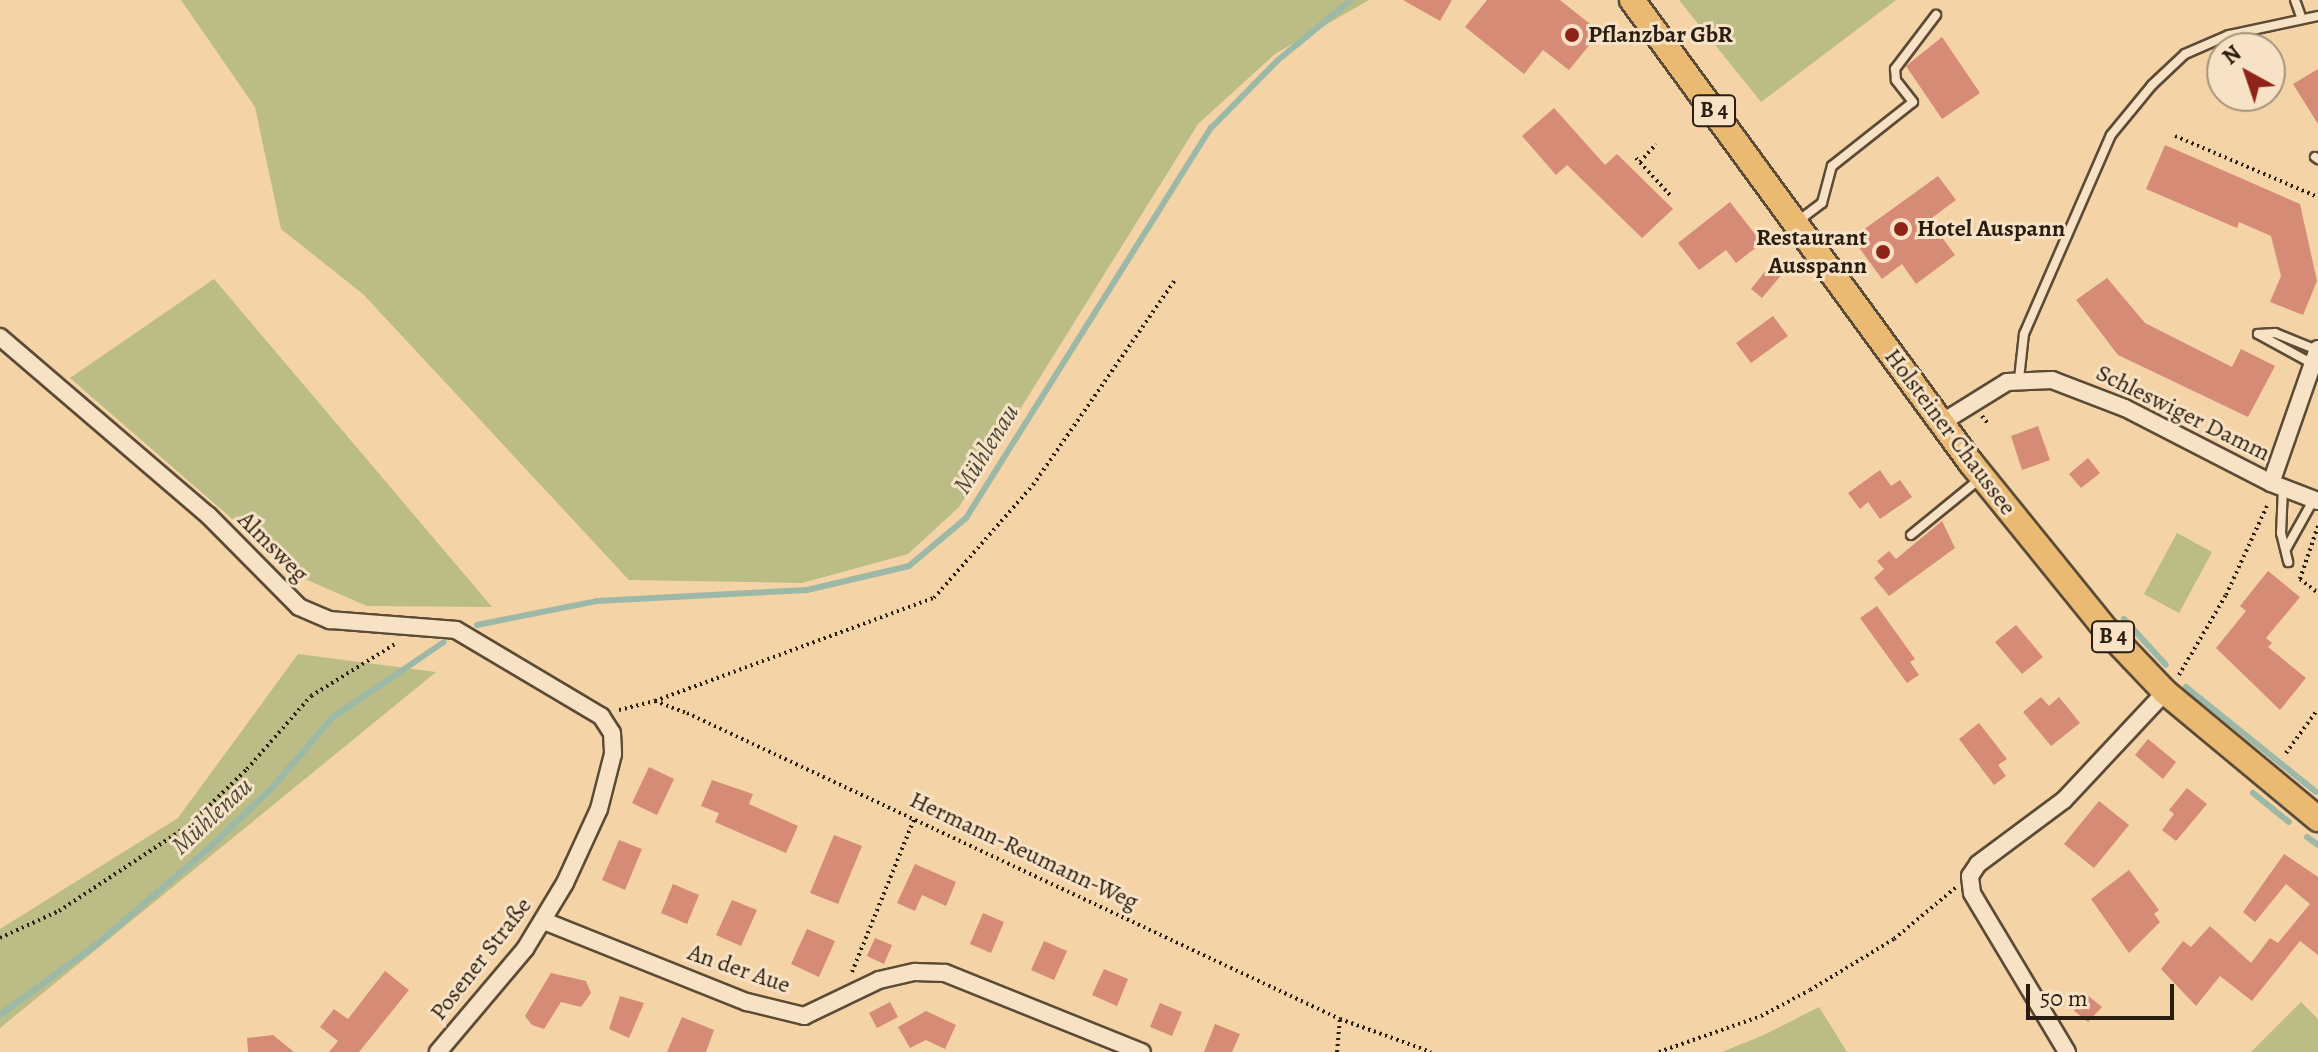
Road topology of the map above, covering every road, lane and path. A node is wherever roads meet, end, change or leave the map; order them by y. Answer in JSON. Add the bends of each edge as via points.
{"nodes":[{"id":1,"x":1632,"y":0,"type":"edge"},
{"id":2,"x":2295,"y":0,"type":"edge"},
{"id":3,"x":1936,"y":15,"type":"dead end"},
{"id":4,"x":2318,"y":16,"type":"edge"},
{"id":5,"x":2302,"y":19,"type":"junction"},
{"id":6,"x":2175,"y":136,"type":"dead end"},
{"id":7,"x":1656,"y":144,"type":"dead end"},
{"id":8,"x":1670,"y":195,"type":"dead end"},
{"id":9,"x":2318,"y":197,"type":"edge"},
{"id":10,"x":1794,"y":223,"type":"junction"},
{"id":11,"x":1175,"y":280,"type":"dead end"},
{"id":12,"x":0,"y":337,"type":"edge"},
{"id":13,"x":2316,"y":355,"type":"edge"},
{"id":14,"x":2019,"y":379,"type":"junction"},
{"id":15,"x":1941,"y":423,"type":"junction"},
{"id":16,"x":1982,"y":477,"type":"junction"},
{"id":17,"x":2277,"y":485,"type":"junction"},
{"id":18,"x":2316,"y":500,"type":"edge"},
{"id":19,"x":2270,"y":501,"type":"dead end"},
{"id":20,"x":2318,"y":526,"type":"edge"},
{"id":21,"x":1911,"y":535,"type":"dead end"},
{"id":22,"x":2318,"y":593,"type":"edge"},
{"id":23,"x":425,"y":625,"type":"junction"},
{"id":24,"x":2165,"y":692,"type":"junction"},
{"id":25,"x":655,"y":701,"type":"junction"},
{"id":26,"x":2318,"y":709,"type":"edge"},
{"id":27,"x":601,"y":716,"type":"junction"},
{"id":28,"x":2286,"y":753,"type":"dead end"},
{"id":29,"x":914,"y":819,"type":"junction"},
{"id":30,"x":2318,"y":819,"type":"edge"},
{"id":31,"x":1970,"y":876,"type":"junction"},
{"id":32,"x":544,"y":921,"type":"junction"},
{"id":33,"x":0,"y":938,"type":"edge"},
{"id":34,"x":848,"y":998,"type":"junction"},
{"id":35,"x":1340,"y":1019,"type":"junction"},
{"id":36,"x":438,"y":1052,"type":"edge"},
{"id":37,"x":1142,"y":1052,"type":"edge"},
{"id":38,"x":1337,"y":1052,"type":"edge"},
{"id":39,"x":1431,"y":1052,"type":"edge"},
{"id":40,"x":1659,"y":1052,"type":"edge"},
{"id":41,"x":2067,"y":1052,"type":"edge"}],
"edges":[{"from":1,"to":10,"type":"main road","name":"Holsteiner Chaussee","number":"B 4"},
{"from":2,"to":5,"type":"lane"},
{"from":3,"to":10,"type":"lane","via":[[1895,69],[1896,80],[1913,102],[1832,166],[1822,203]]},
{"from":4,"to":5,"type":"lane"},
{"from":5,"to":14,"type":"lane","via":[[2229,35],[2185,54],[2111,135],[2024,334]]},
{"from":6,"to":9,"type":"path"},
{"from":7,"to":8,"type":"path","via":[[1638,160]]},
{"from":10,"to":15,"type":"main road","name":"Holsteiner Chaussee","number":"B 4"},
{"from":11,"to":25,"type":"path","via":[[1033,485],[934,598]]},
{"from":12,"to":23,"type":"street","name":"Almsweg","via":[[208,515],[299,607],[330,620]]},
{"from":13,"to":13,"type":"lane","via":[[2258,334],[2275,333]]},
{"from":13,"to":17,"type":"street"},
{"from":14,"to":15,"type":"street","via":[[1988,390]]},
{"from":14,"to":17,"type":"street","name":"Schleswiger Damm","via":[[2081,388]]},
{"from":15,"to":16,"type":"main road","name":"Holsteiner Chaussee","number":"B 4"},
{"from":16,"to":21,"type":"lane"},
{"from":16,"to":24,"type":"main road","name":"Holsteiner Chaussee","number":"B 4","via":[[2107,631]]},
{"from":17,"to":18,"type":"street","name":"Schleswiger Damm"},
{"from":17,"to":18,"type":"lane","via":[[2286,557],[2293,529]]},
{"from":19,"to":24,"type":"path","via":[[2197,648]]},
{"from":20,"to":22,"type":"path","via":[[2300,579]]},
{"from":23,"to":27,"type":"street","name":"Almsweg","via":[[456,630]]},
{"from":23,"to":33,"type":"path","via":[[311,696],[188,826],[59,911]]},
{"from":24,"to":30,"type":"main road","name":"Holsteiner Chaussee","number":"B 4"},
{"from":24,"to":31,"type":"street","via":[[2064,800],[1978,864]]},
{"from":25,"to":27,"type":"path"},
{"from":25,"to":29,"type":"path","name":"Hermann-Reumann-Weg"},
{"from":26,"to":28,"type":"path"},
{"from":27,"to":32,"type":"street","name":"Posener Straße","via":[[612,733],[606,785],[587,837]]},
{"from":29,"to":34,"type":"path","via":[[851,977]]},
{"from":29,"to":35,"type":"path","name":"Hermann-Reumann-Weg"},
{"from":31,"to":40,"type":"path","via":[[1894,939],[1810,990],[1761,1016]]},
{"from":31,"to":41,"type":"street","via":[[1972,893]]},
{"from":32,"to":34,"type":"street","name":"An der Aue","via":[[747,1002],[804,1016]]},
{"from":32,"to":36,"type":"street","name":"Posener Straße"},
{"from":34,"to":37,"type":"street","name":"An der Aue","via":[[879,980],[915,972],[945,973]]},
{"from":35,"to":38,"type":"path"},
{"from":35,"to":39,"type":"path","name":"Hermann-Reumann-Weg"}]}
